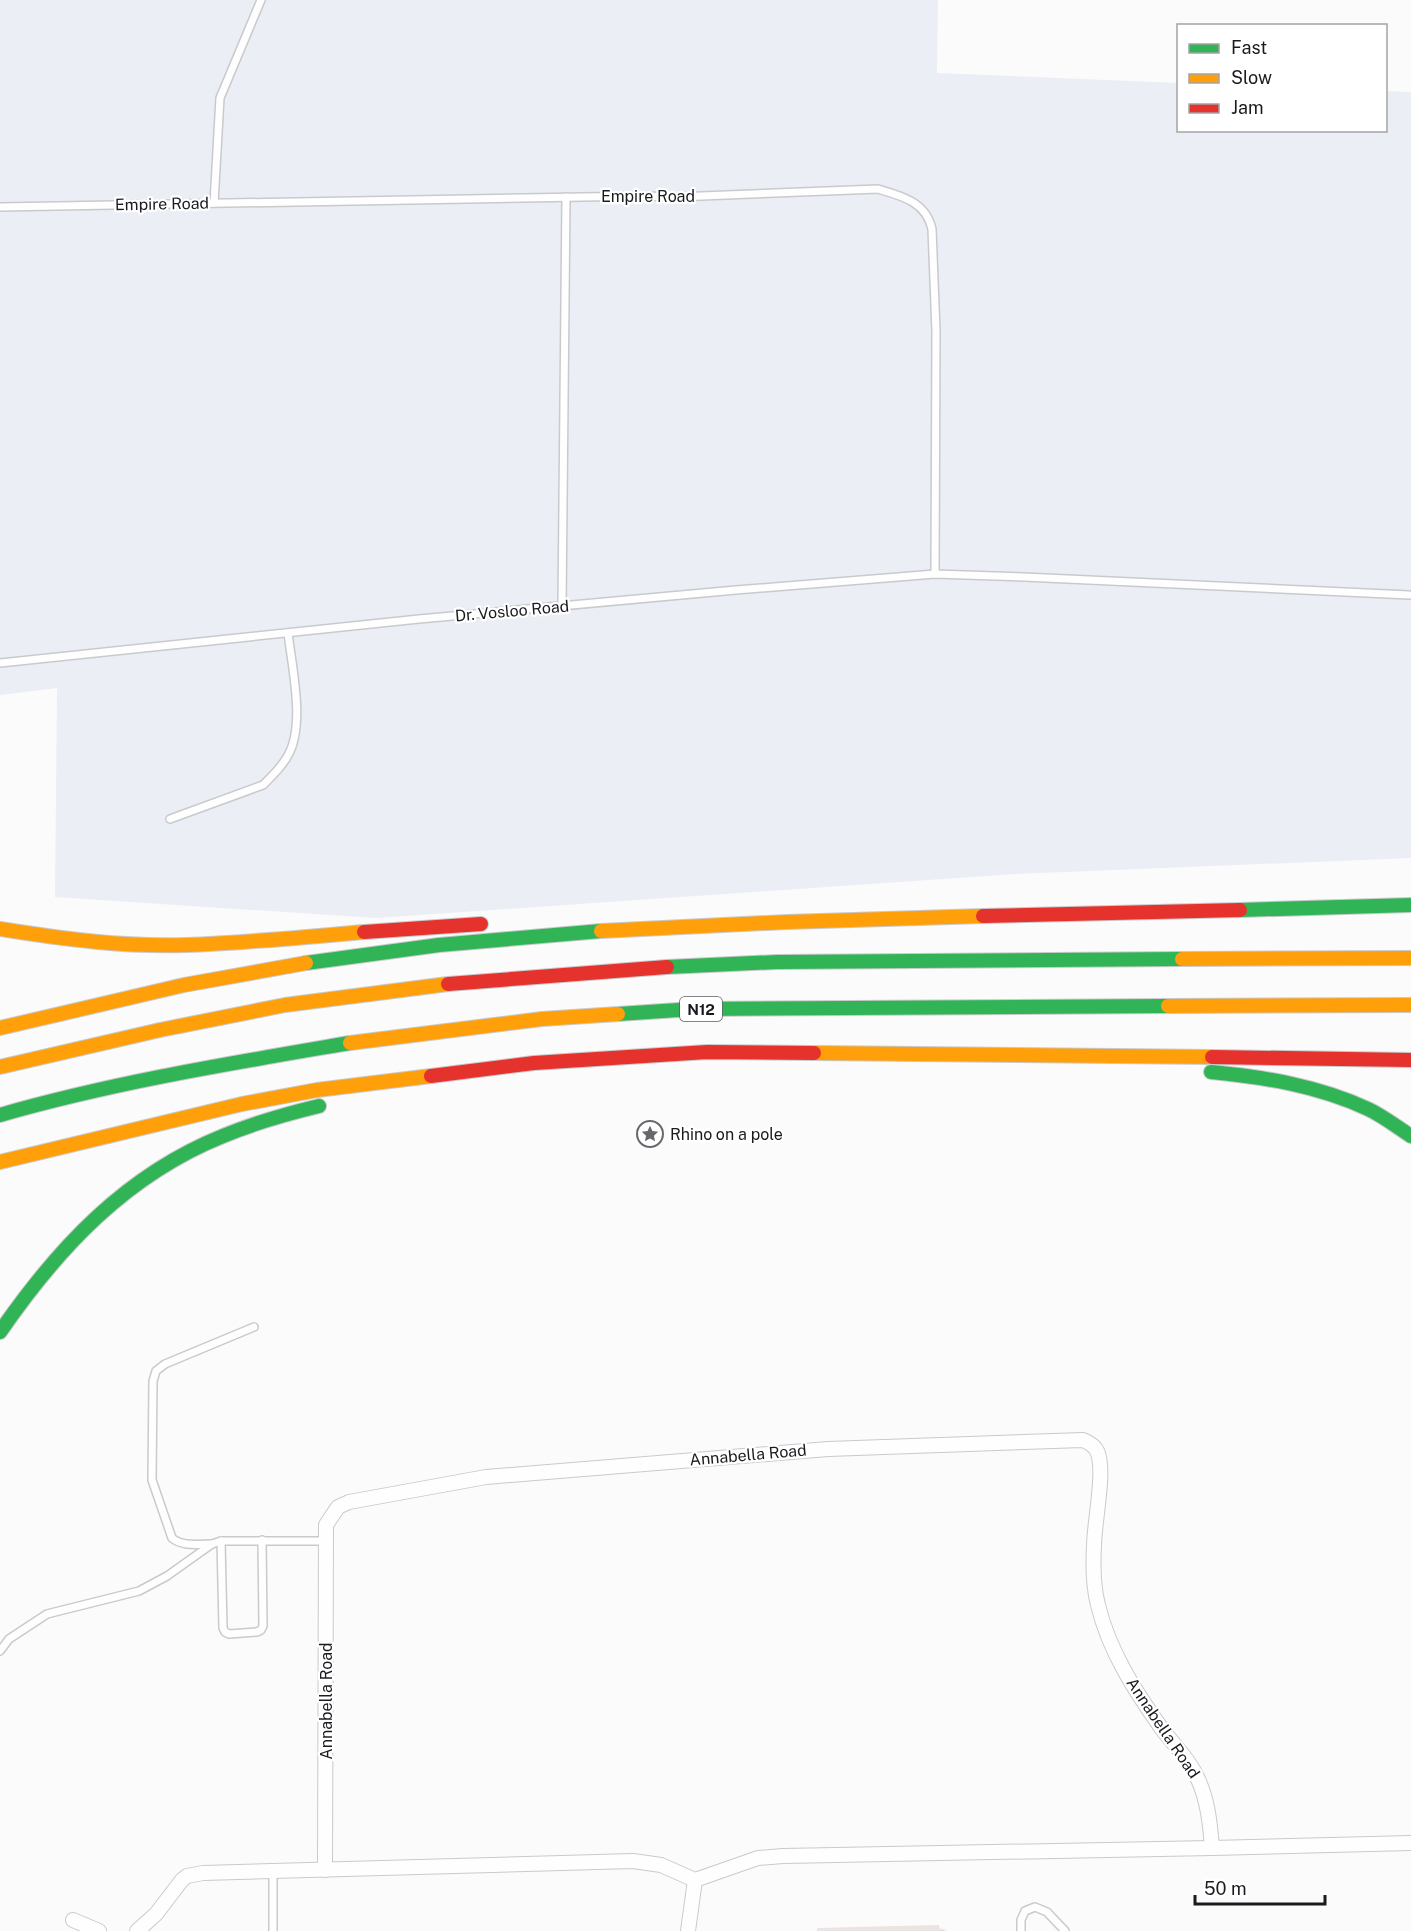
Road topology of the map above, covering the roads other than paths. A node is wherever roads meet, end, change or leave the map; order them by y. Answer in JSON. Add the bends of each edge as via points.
{"nodes":[{"id":1,"x":261,"y":0,"type":"edge"},
{"id":2,"x":566,"y":197,"type":"junction"},
{"id":3,"x":214,"y":203,"type":"junction"},
{"id":4,"x":0,"y":207,"type":"edge"},
{"id":5,"x":935,"y":574,"type":"junction"},
{"id":6,"x":1409,"y":596,"type":"dead end"},
{"id":7,"x":562,"y":606,"type":"junction"},
{"id":8,"x":288,"y":633,"type":"junction"},
{"id":9,"x":0,"y":663,"type":"edge"},
{"id":10,"x":170,"y":819,"type":"dead end"},
{"id":11,"x":1411,"y":904,"type":"edge"},
{"id":12,"x":593,"y":918,"type":"dead end"},
{"id":13,"x":764,"y":922,"type":"junction"},
{"id":14,"x":495,"y":923,"type":"dead end"},
{"id":15,"x":0,"y":929,"type":"edge"},
{"id":16,"x":1411,"y":958,"type":"edge"},
{"id":17,"x":1411,"y":1005,"type":"edge"},
{"id":18,"x":0,"y":1028,"type":"edge"},
{"id":19,"x":1017,"y":1056,"type":"junction"},
{"id":20,"x":1411,"y":1060,"type":"edge"},
{"id":21,"x":534,"y":1063,"type":"junction"},
{"id":22,"x":0,"y":1067,"type":"edge"},
{"id":23,"x":354,"y":1099,"type":"dead end"},
{"id":24,"x":331,"y":1103,"type":"dead end"},
{"id":25,"x":0,"y":1114,"type":"edge"},
{"id":26,"x":1411,"y":1136,"type":"edge"},
{"id":27,"x":0,"y":1162,"type":"edge"},
{"id":28,"x":254,"y":1327,"type":"dead end"},
{"id":29,"x":0,"y":1332,"type":"edge"},
{"id":30,"x":262,"y":1540,"type":"junction"},
{"id":31,"x":221,"y":1541,"type":"junction"},
{"id":32,"x":327,"y":1541,"type":"junction"},
{"id":33,"x":212,"y":1544,"type":"junction"},
{"id":34,"x":0,"y":1651,"type":"edge"},
{"id":35,"x":1411,"y":1843,"type":"edge"},
{"id":36,"x":1212,"y":1848,"type":"junction"},
{"id":37,"x":325,"y":1870,"type":"junction"},
{"id":38,"x":273,"y":1871,"type":"junction"},
{"id":39,"x":695,"y":1880,"type":"junction"},
{"id":40,"x":73,"y":1920,"type":"dead end"},
{"id":41,"x":1065,"y":1930,"type":"edge"},
{"id":42,"x":99,"y":1931,"type":"edge"},
{"id":43,"x":137,"y":1931,"type":"edge"},
{"id":44,"x":273,"y":1931,"type":"edge"},
{"id":45,"x":688,"y":1931,"type":"edge"},
{"id":46,"x":1021,"y":1931,"type":"edge"}],
"edges":[{"from":1,"to":3,"type":"lane","via":[[220,98]]},
{"from":2,"to":3,"type":"lane","name":"Empire Road"},
{"from":2,"to":5,"type":"lane","name":"Empire Road","via":[[878,189],[904,196],[925,212],[932,229],[936,331]]},
{"from":2,"to":7,"type":"lane"},
{"from":3,"to":4,"type":"lane","name":"Empire Road"},
{"from":5,"to":6,"type":"lane","name":"Dr. Vosloo Road"},
{"from":5,"to":7,"type":"lane","name":"Dr. Vosloo Road"},
{"from":7,"to":8,"type":"lane","name":"Dr. Vosloo Road"},
{"from":8,"to":9,"type":"lane","name":"Dr. Vosloo Road"},
{"from":8,"to":10,"type":"lane","via":[[297,714],[288,756],[263,785]]},
{"from":11,"to":13,"type":"highway"},
{"from":12,"to":13,"type":"highway","via":[[728,915]]},
{"from":13,"to":18,"type":"highway","via":[[572,933],[369,953],[165,989]]},
{"from":14,"to":15,"type":"highway","via":[[186,945],[109,943]]},
{"from":16,"to":22,"type":"highway","via":[[777,962],[477,981],[285,1005]]},
{"from":17,"to":25,"type":"highway","number":"N12","via":[[693,1009],[554,1018],[359,1042],[210,1067]]},
{"from":19,"to":20,"type":"highway"},
{"from":19,"to":21,"type":"highway","via":[[707,1052]]},
{"from":19,"to":26,"type":"highway","via":[[1243,1074],[1305,1087],[1368,1110]]},
{"from":21,"to":23,"type":"highway"},
{"from":21,"to":27,"type":"highway","via":[[317,1090]]},
{"from":24,"to":29,"type":"highway","via":[[257,1122],[199,1146],[158,1170],[80,1231],[21,1300]]},
{"from":28,"to":33,"type":"lane","via":[[165,1364],[156,1371],[153,1381],[155,1492],[172,1538],[184,1544]]},
{"from":30,"to":31,"type":"lane"},
{"from":30,"to":31,"type":"lane","via":[[263,1626],[257,1632],[229,1634],[223,1628]]},
{"from":30,"to":32,"type":"lane"},
{"from":31,"to":33,"type":"lane"},
{"from":32,"to":36,"type":"street","name":"Annabella Road","via":[[330,1516],[349,1502],[486,1477],[828,1449],[1083,1440],[1093,1445],[1098,1457],[1094,1578],[1100,1611],[1115,1653],[1138,1694],[1196,1775],[1210,1816]]},
{"from":32,"to":37,"type":"street","name":"Annabella Road"},
{"from":33,"to":34,"type":"lane","via":[[139,1591],[47,1614],[9,1639]]},
{"from":35,"to":36,"type":"street"},
{"from":36,"to":39,"type":"street","via":[[783,1856],[758,1858]]},
{"from":37,"to":38,"type":"street"},
{"from":37,"to":39,"type":"street","via":[[633,1861],[661,1865]]},
{"from":38,"to":43,"type":"street","via":[[187,1876]]},
{"from":38,"to":44,"type":"lane"},
{"from":39,"to":45,"type":"street"},
{"from":40,"to":42,"type":"street"},
{"from":41,"to":46,"type":"lane","via":[[1047,1912],[1035,1907],[1025,1911]]}]}
